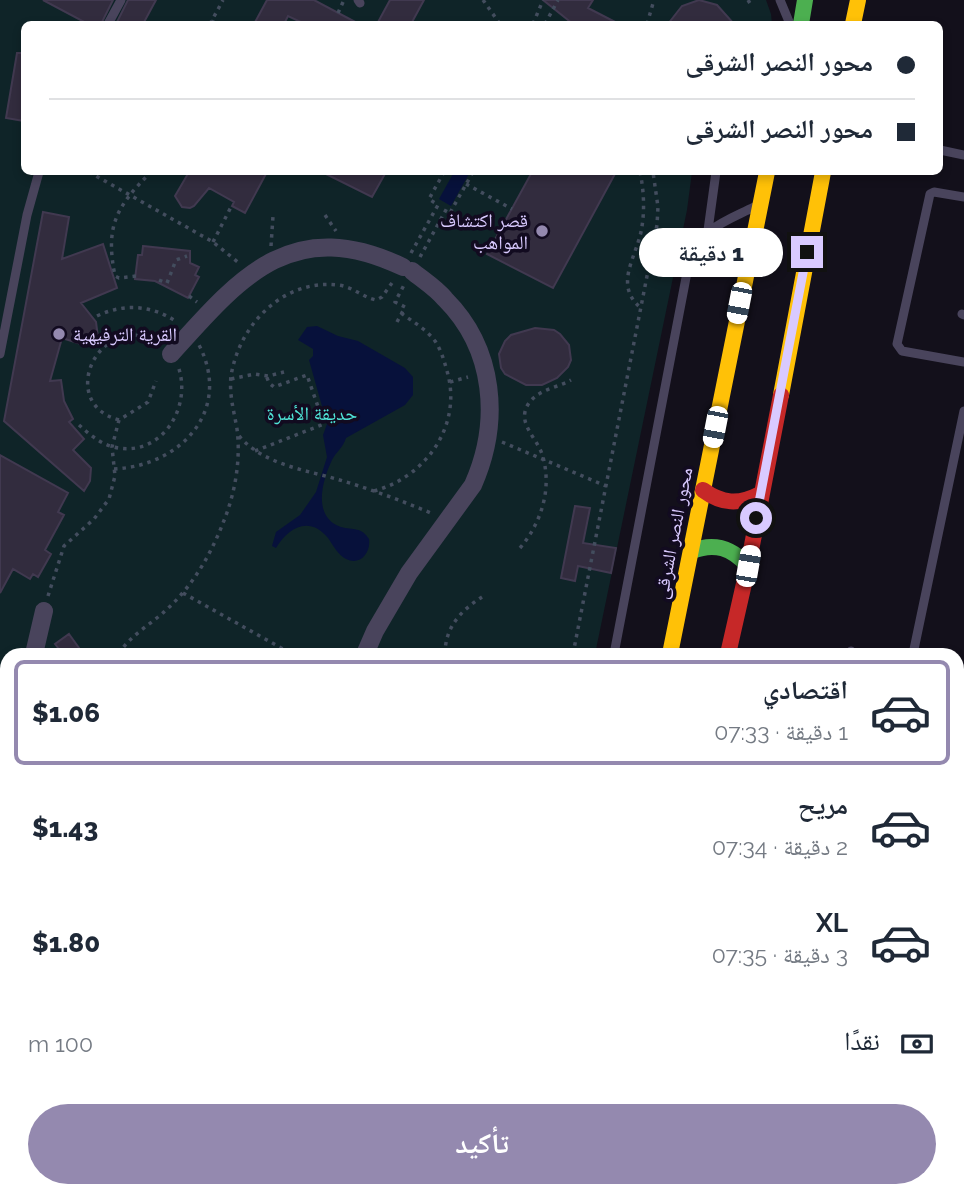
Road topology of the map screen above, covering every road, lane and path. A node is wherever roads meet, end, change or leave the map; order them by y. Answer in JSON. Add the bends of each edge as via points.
{"nodes":[{"id":1,"x":121,"y":0,"type":"edge"},
{"id":2,"x":223,"y":0,"type":"edge"},
{"id":3,"x":344,"y":0,"type":"edge"},
{"id":4,"x":483,"y":0,"type":"edge"},
{"id":5,"x":543,"y":0,"type":"edge"},
{"id":6,"x":558,"y":0,"type":"edge"},
{"id":7,"x":654,"y":0,"type":"edge"},
{"id":8,"x":780,"y":0,"type":"edge"},
{"id":9,"x":805,"y":0,"type":"edge"},
{"id":10,"x":858,"y":0,"type":"edge"},
{"id":11,"x":338,"y":13,"type":"dead end"},
{"id":12,"x":110,"y":21,"type":"edge"},
{"id":13,"x":212,"y":21,"type":"edge"},
{"id":14,"x":498,"y":21,"type":"edge"},
{"id":15,"x":534,"y":21,"type":"edge"},
{"id":16,"x":547,"y":21,"type":"edge"},
{"id":17,"x":648,"y":21,"type":"edge"},
{"id":18,"x":789,"y":21,"type":"edge"},
{"id":19,"x":802,"y":21,"type":"edge"},
{"id":20,"x":854,"y":21,"type":"edge"},
{"id":21,"x":943,"y":151,"type":"edge"},
{"id":22,"x":964,"y":155,"type":"edge"},
{"id":23,"x":37,"y":175,"type":"edge"},
{"id":24,"x":94,"y":175,"type":"edge"},
{"id":25,"x":148,"y":175,"type":"edge"},
{"id":26,"x":442,"y":175,"type":"edge"},
{"id":27,"x":471,"y":175,"type":"edge"},
{"id":28,"x":640,"y":175,"type":"edge"},
{"id":29,"x":653,"y":175,"type":"edge"},
{"id":30,"x":716,"y":175,"type":"edge"},
{"id":31,"x":766,"y":175,"type":"edge"},
{"id":32,"x":822,"y":175,"type":"edge"},
{"id":33,"x":466,"y":184,"type":"junction"},
{"id":34,"x":129,"y":194,"type":"junction"},
{"id":35,"x":964,"y":197,"type":"edge"},
{"id":36,"x":759,"y":204,"type":"junction"},
{"id":37,"x":231,"y":207,"type":"dead end"},
{"id":38,"x":512,"y":208,"type":"dead end"},
{"id":39,"x":433,"y":214,"type":"junction"},
{"id":40,"x":272,"y":216,"type":"dead end"},
{"id":41,"x":441,"y":218,"type":"junction"},
{"id":42,"x":709,"y":230,"type":"junction"},
{"id":43,"x":213,"y":242,"type":"junction"},
{"id":44,"x":187,"y":256,"type":"dead end"},
{"id":45,"x":270,"y":261,"type":"junction"},
{"id":46,"x":407,"y":269,"type":"junction"},
{"id":47,"x":249,"y":275,"type":"junction"},
{"id":48,"x":136,"y":276,"type":"dead end"},
{"id":49,"x":159,"y":279,"type":"dead end"},
{"id":50,"x":641,"y":308,"type":"junction"},
{"id":51,"x":401,"y":313,"type":"junction"},
{"id":52,"x":97,"y":316,"type":"dead end"},
{"id":53,"x":397,"y":322,"type":"dead end"},
{"id":54,"x":190,"y":333,"type":"junction"},
{"id":55,"x":0,"y":354,"type":"edge"},
{"id":56,"x":171,"y":354,"type":"junction"},
{"id":57,"x":964,"y":362,"type":"edge"},
{"id":58,"x":284,"y":372,"type":"dead end"},
{"id":59,"x":266,"y":375,"type":"junction"},
{"id":60,"x":231,"y":379,"type":"junction"},
{"id":61,"x":571,"y":380,"type":"dead end"},
{"id":62,"x":156,"y":381,"type":"dead end"},
{"id":63,"x":964,"y":411,"type":"edge"},
{"id":64,"x":119,"y":420,"type":"junction"},
{"id":65,"x":79,"y":425,"type":"dead end"},
{"id":66,"x":237,"y":435,"type":"junction"},
{"id":67,"x":488,"y":436,"type":"junction"},
{"id":68,"x":112,"y":447,"type":"junction"},
{"id":69,"x":255,"y":451,"type":"junction"},
{"id":70,"x":544,"y":459,"type":"junction"},
{"id":71,"x":114,"y":469,"type":"junction"},
{"id":72,"x":606,"y":486,"type":"junction"},
{"id":73,"x":374,"y":491,"type":"junction"},
{"id":74,"x":703,"y":491,"type":"junction"},
{"id":75,"x":760,"y":494,"type":"junction"},
{"id":76,"x":448,"y":519,"type":"junction"},
{"id":77,"x":520,"y":548,"type":"dead end"},
{"id":78,"x":692,"y":551,"type":"junction"},
{"id":79,"x":748,"y":566,"type":"junction"},
{"id":80,"x":183,"y":593,"type":"junction"},
{"id":81,"x":482,"y":597,"type":"dead end"},
{"id":82,"x":44,"y":611,"type":"joint"},
{"id":83,"x":35,"y":648,"type":"edge"},
{"id":84,"x":123,"y":648,"type":"edge"},
{"id":85,"x":280,"y":648,"type":"edge"},
{"id":86,"x":368,"y":648,"type":"edge"},
{"id":87,"x":445,"y":648,"type":"edge"},
{"id":88,"x":574,"y":648,"type":"edge"},
{"id":89,"x":615,"y":648,"type":"edge"},
{"id":90,"x":671,"y":648,"type":"edge"},
{"id":91,"x":729,"y":648,"type":"edge"},
{"id":92,"x":915,"y":648,"type":"edge"}],
"edges":[{"from":1,"to":12,"type":"lane"},
{"from":2,"to":13,"type":"path"},
{"from":3,"to":11,"type":"path"},
{"from":4,"to":14,"type":"path"},
{"from":5,"to":15,"type":"path"},
{"from":6,"to":16,"type":"path"},
{"from":7,"to":17,"type":"path"},
{"from":8,"to":18,"type":"lane"},
{"from":9,"to":19,"type":"main road"},
{"from":10,"to":20,"type":"main road"},
{"from":21,"to":22,"type":"lane"},
{"from":23,"to":55,"type":"lane"},
{"from":24,"to":34,"type":"path"},
{"from":25,"to":34,"type":"path"},
{"from":26,"to":39,"type":"path","via":[[429,199],[438,205]]},
{"from":27,"to":33,"type":"path"},
{"from":28,"to":50,"type":"path","via":[[641,230],[627,283]]},
{"from":29,"to":50,"type":"path","via":[[657,225]]},
{"from":30,"to":42,"type":"lane"},
{"from":31,"to":36,"type":"main road","name":"محور النصر الشرقى"},
{"from":32,"to":75,"type":"main road"},
{"from":33,"to":38,"type":"path"},
{"from":33,"to":41,"type":"path","via":[[451,211],[447,208]]},
{"from":34,"to":43,"type":"path"},
{"from":34,"to":48,"type":"path","via":[[114,219],[110,246],[115,276]]},
{"from":35,"to":57,"type":"lane","via":[[930,194],[898,346],[902,351]]},
{"from":36,"to":42,"type":"lane"},
{"from":36,"to":74,"type":"main road","name":"محور النصر الشرقى"},
{"from":37,"to":43,"type":"path"},
{"from":39,"to":41,"type":"path"},
{"from":39,"to":46,"type":"path"},
{"from":40,"to":45,"type":"path"},
{"from":41,"to":46,"type":"path"},
{"from":42,"to":89,"type":"lane","via":[[689,261]]},
{"from":43,"to":47,"type":"path"},
{"from":44,"to":49,"type":"path","via":[[176,260],[167,283]]},
{"from":45,"to":46,"type":"street","via":[[301,251],[334,248],[367,253]]},
{"from":45,"to":47,"type":"street"},
{"from":46,"to":51,"type":"path","via":[[395,302],[405,307]]},
{"from":46,"to":60,"type":"path","via":[[379,299],[334,284],[299,290],[276,302],[249,328]]},
{"from":46,"to":67,"type":"street","via":[[444,297],[473,337],[488,384]]},
{"from":47,"to":54,"type":"street"},
{"from":50,"to":72,"type":"path"},
{"from":51,"to":53,"type":"path"},
{"from":51,"to":73,"type":"path","via":[[430,335],[440,349],[451,401],[443,432],[427,459],[412,475]]},
{"from":52,"to":54,"type":"path","via":[[126,307],[149,309]]},
{"from":54,"to":56,"type":"street"},
{"from":54,"to":71,"type":"path","via":[[208,367],[209,393],[202,418],[187,440],[165,457]]},
{"from":56,"to":64,"type":"path","via":[[143,336],[127,336],[101,348],[89,372],[90,394],[98,408]]},
{"from":56,"to":68,"type":"path","via":[[183,387],[180,408],[169,428],[152,442]]},
{"from":58,"to":59,"type":"path"},
{"from":59,"to":60,"type":"path"},
{"from":59,"to":69,"type":"path","via":[[274,387],[307,374],[324,424]]},
{"from":60,"to":66,"type":"path"},
{"from":61,"to":70,"type":"path","via":[[536,396],[526,408],[525,424]]},
{"from":62,"to":64,"type":"path","via":[[148,402]]},
{"from":63,"to":92,"type":"lane"},
{"from":64,"to":68,"type":"path"},
{"from":65,"to":68,"type":"path"},
{"from":66,"to":69,"type":"path"},
{"from":66,"to":80,"type":"path","via":[[236,476],[224,521],[208,557]]},
{"from":67,"to":70,"type":"path"},
{"from":67,"to":76,"type":"street","via":[[473,485]]},
{"from":68,"to":71,"type":"path"},
{"from":69,"to":73,"type":"path"},
{"from":70,"to":72,"type":"path"},
{"from":70,"to":77,"type":"path","via":[[541,515]]},
{"from":71,"to":82,"type":"path","via":[[113,488],[102,510],[64,546]]},
{"from":72,"to":88,"type":"path"},
{"from":73,"to":76,"type":"path"},
{"from":74,"to":75,"type":"main road","via":[[725,503]]},
{"from":74,"to":78,"type":"main road","name":"محور النصر الشرقى"},
{"from":75,"to":79,"type":"main road"},
{"from":76,"to":86,"type":"street","via":[[409,573]]},
{"from":78,"to":79,"type":"main road","via":[[716,545],[729,548]]},
{"from":78,"to":90,"type":"main road","name":"محور النصر الشرقى"},
{"from":79,"to":91,"type":"main road"},
{"from":80,"to":84,"type":"path"},
{"from":80,"to":85,"type":"path"},
{"from":81,"to":87,"type":"path","via":[[452,625]]},
{"from":82,"to":83,"type":"street"}]}
